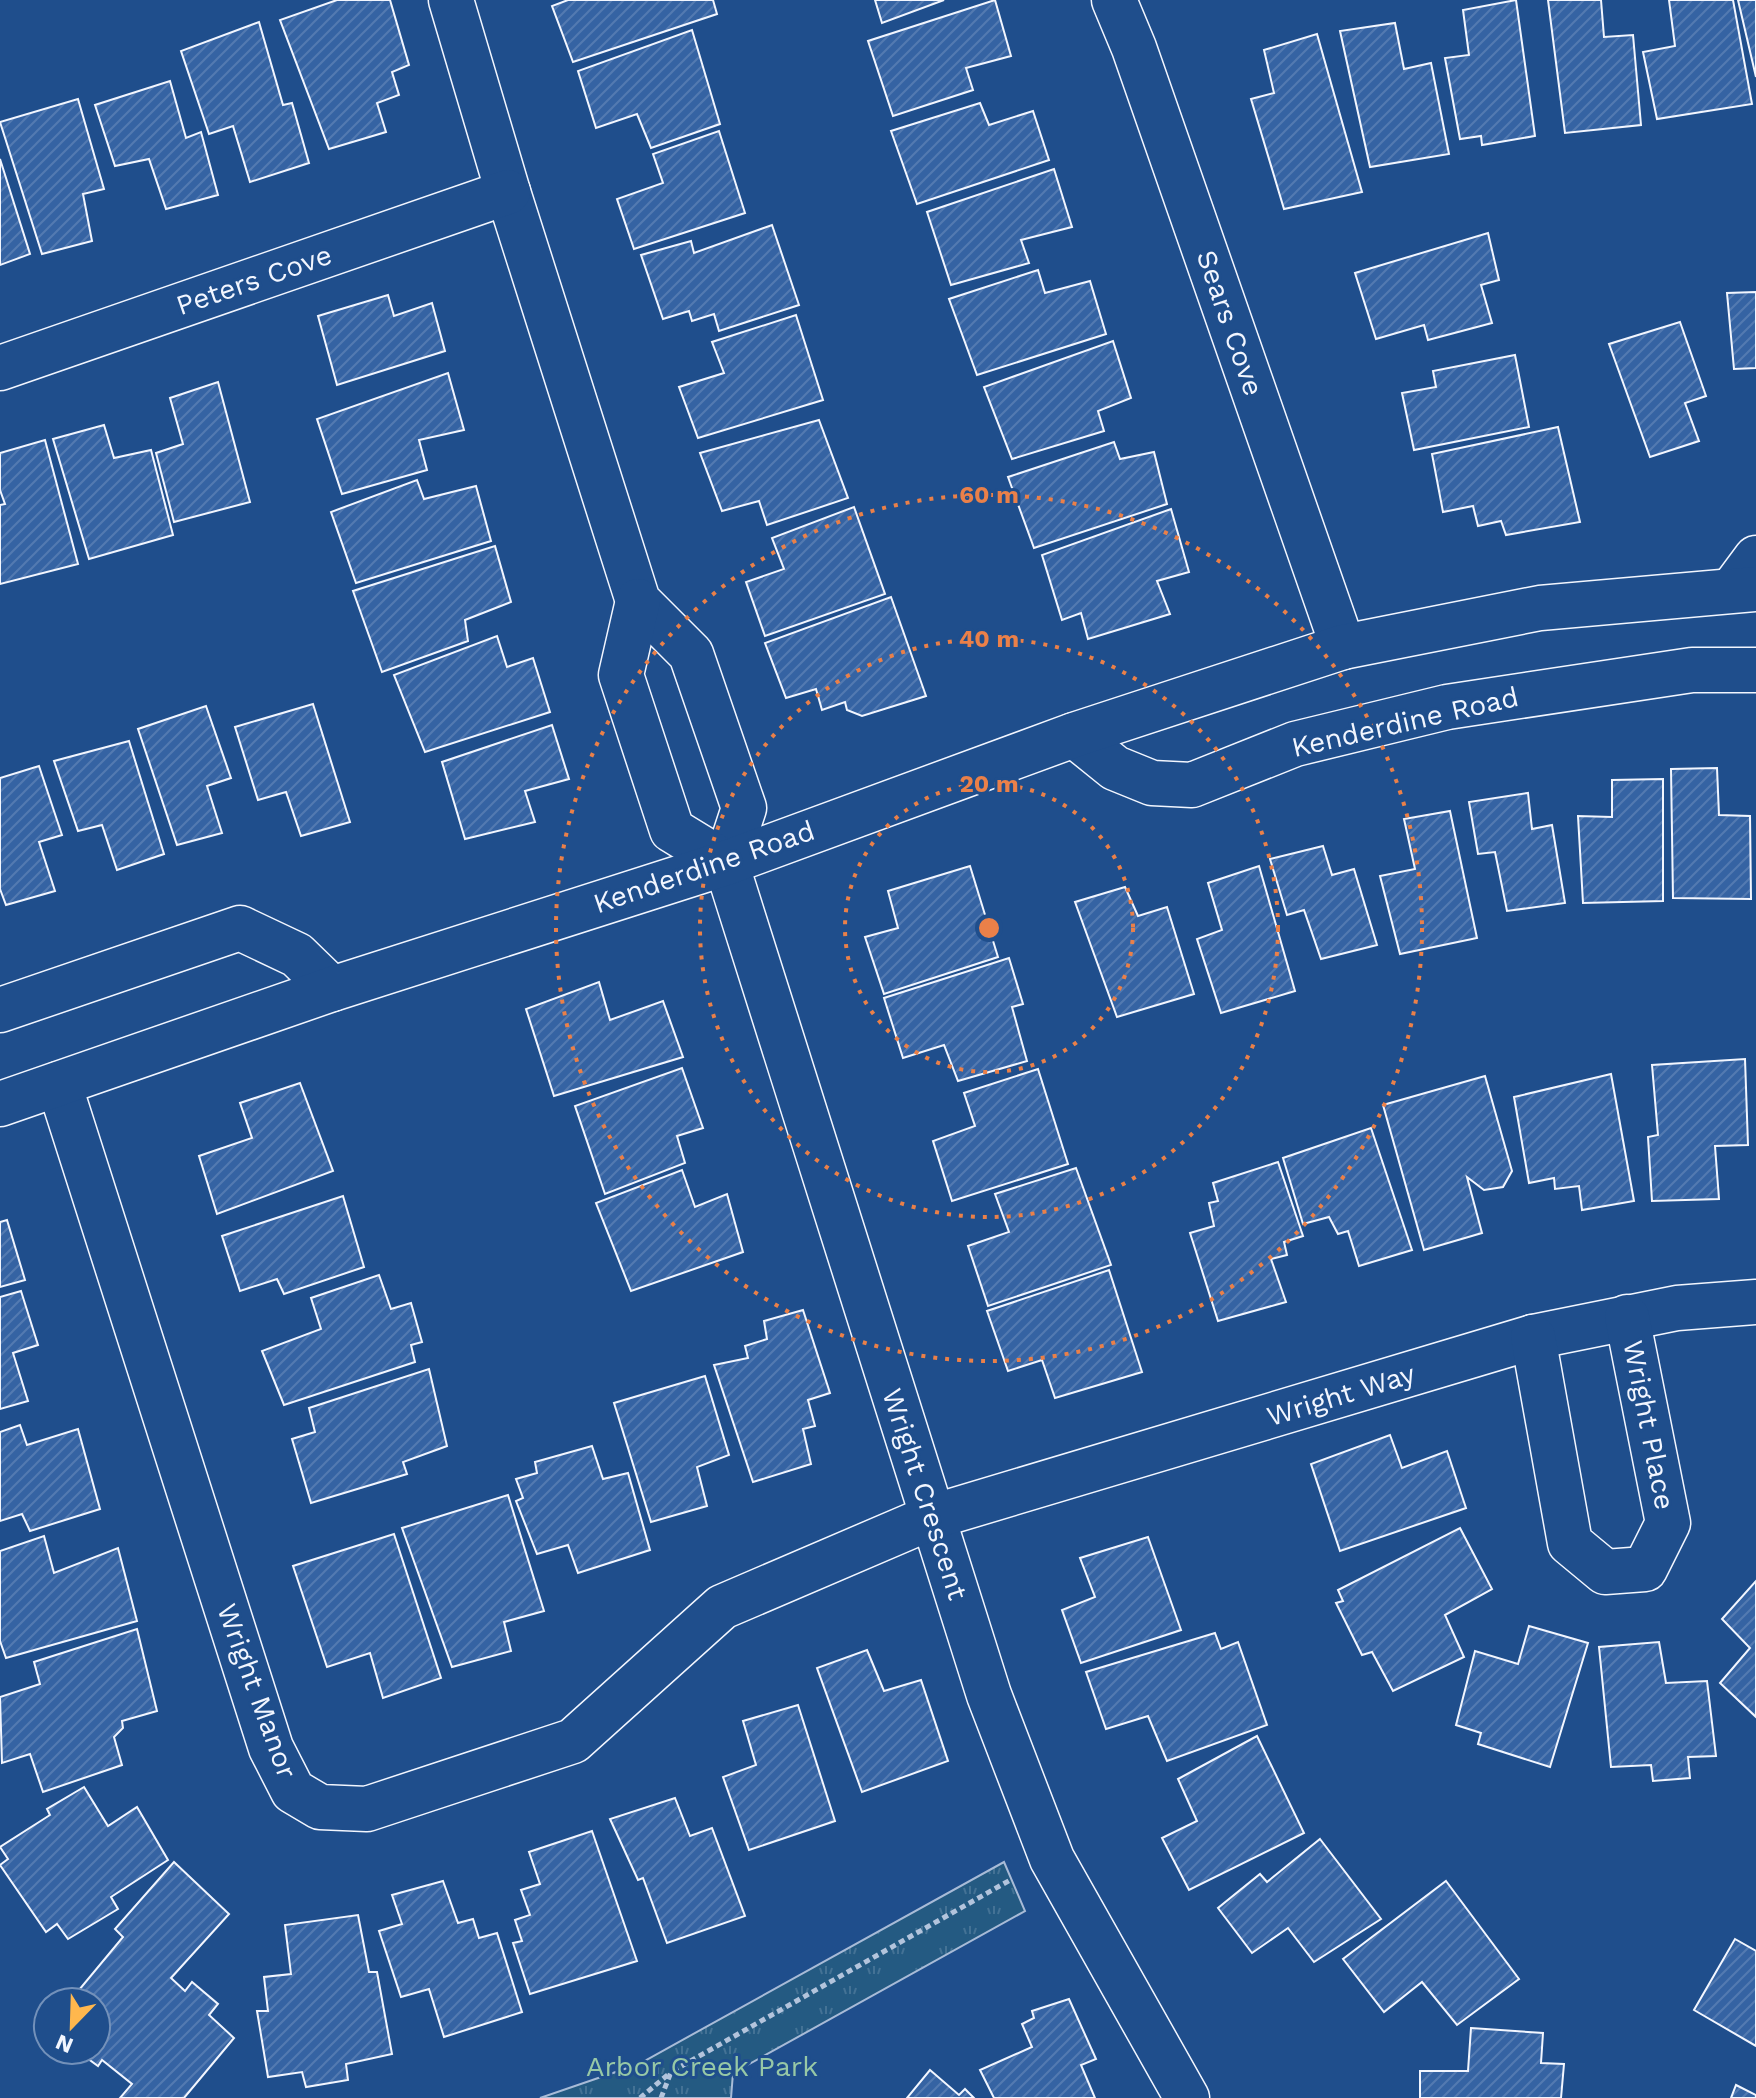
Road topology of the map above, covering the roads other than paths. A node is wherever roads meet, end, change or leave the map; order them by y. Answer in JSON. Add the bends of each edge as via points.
{"nodes":[{"id":1,"x":451,"y":0,"type":"edge"},
{"id":2,"x":1114,"y":0,"type":"edge"},
{"id":3,"x":508,"y":192,"type":"junction"},
{"id":4,"x":0,"y":368,"type":"edge"},
{"id":5,"x":1748,"y":579,"type":"edge"},
{"id":6,"x":638,"y":601,"type":"junction"},
{"id":7,"x":1343,"y":647,"type":"junction"},
{"id":8,"x":1756,"y":670,"type":"edge"},
{"id":9,"x":1074,"y":735,"type":"junction"},
{"id":10,"x":726,"y":863,"type":"junction"},
{"id":11,"x":332,"y":989,"type":"junction"},
{"id":12,"x":0,"y":1010,"type":"edge"},
{"id":13,"x":59,"y":1084,"type":"junction"},
{"id":14,"x":0,"y":1104,"type":"edge"},
{"id":15,"x":1756,"y":1302,"type":"edge"},
{"id":16,"x":1627,"y":1317,"type":"junction"},
{"id":17,"x":1533,"y":1337,"type":"junction"},
{"id":18,"x":932,"y":1517,"type":"junction"},
{"id":19,"x":1187,"y":2098,"type":"edge"}],
"edges":[{"from":1,"to":3,"type":"street"},
{"from":2,"to":7,"type":"street","name":"Sears Cove"},
{"from":3,"to":4,"type":"street","name":"Peters Cove"},
{"from":3,"to":6,"type":"street"},
{"from":5,"to":7,"type":"street","name":"Kenderdine Road","via":[[1540,608]]},
{"from":6,"to":10,"type":"street","via":[[691,654],[741,799],[744,808]]},
{"from":6,"to":10,"type":"street","via":[[621,675],[672,830]]},
{"from":7,"to":9,"type":"street","name":"Kenderdine Road"},
{"from":8,"to":9,"type":"street","name":"Kenderdine Road","via":[[1692,670],[1447,707],[1295,744],[1192,785],[1152,783],[1115,768]]},
{"from":9,"to":10,"type":"street","name":"Kenderdine Road"},
{"from":10,"to":11,"type":"street","name":"Kenderdine Road"},
{"from":10,"to":18,"type":"street","name":"Wright Crescent"},
{"from":11,"to":12,"type":"street","via":[[297,955],[240,928]]},
{"from":11,"to":13,"type":"street","name":"Kenderdine Road"},
{"from":13,"to":14,"type":"street","name":"Kenderdine Road"},
{"from":13,"to":18,"type":"street","name":"Wright Manor","via":[[271,1748],[293,1791],[320,1807],[367,1809],[573,1741],[722,1607]]},
{"from":15,"to":16,"type":"street","name":"Wright Way"},
{"from":16,"to":17,"type":"street","name":"Wright Way"},
{"from":16,"to":17,"type":"street","name":"Wright Place","via":[[1668,1523],[1645,1569],[1605,1572],[1570,1543]]},
{"from":17,"to":18,"type":"street","name":"Wright Way"},
{"from":18,"to":19,"type":"street","name":"Wright Crescent","via":[[989,1695],[1052,1859]]}]}
